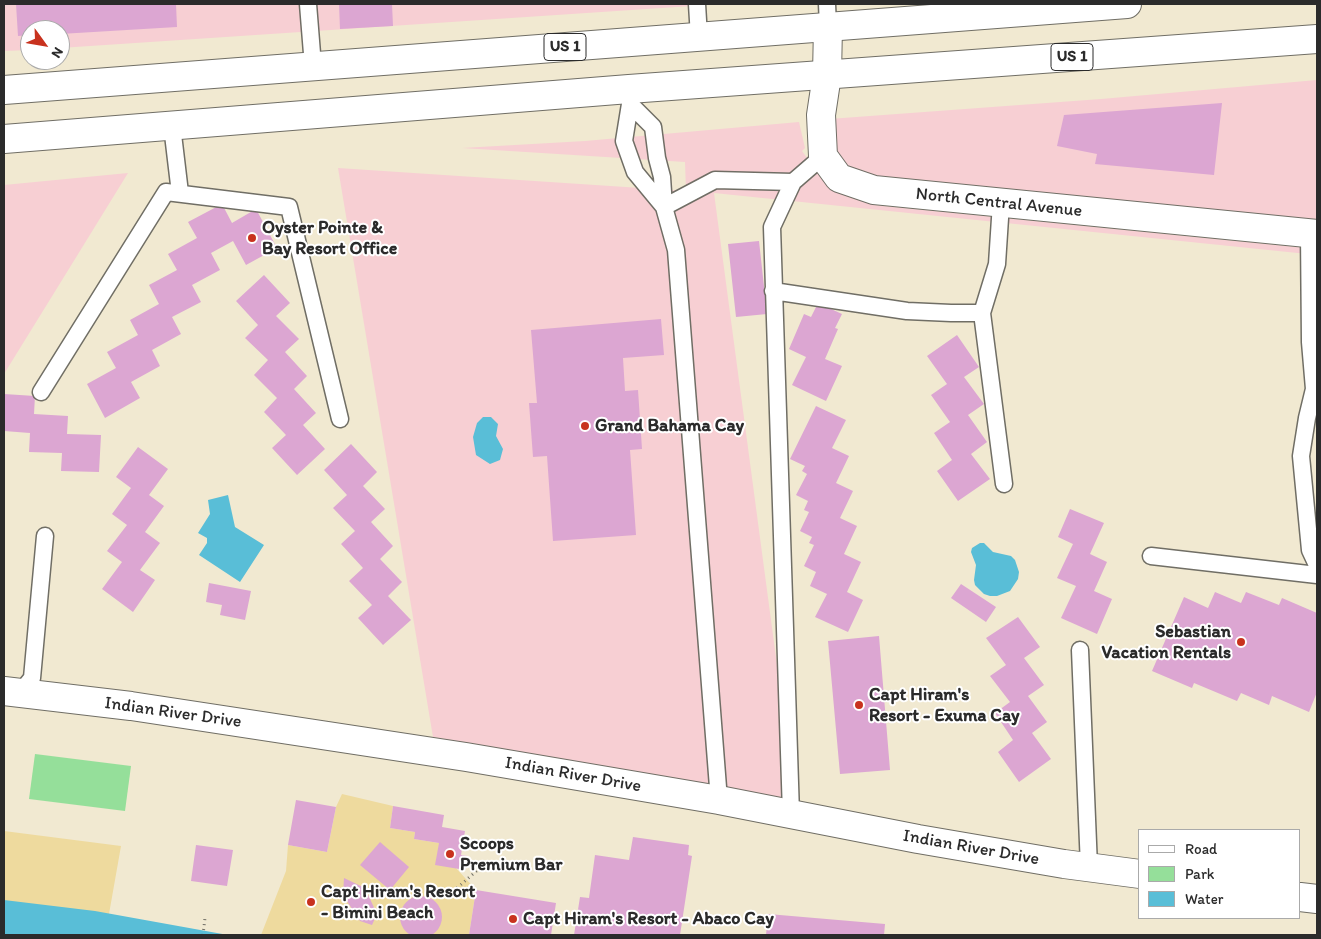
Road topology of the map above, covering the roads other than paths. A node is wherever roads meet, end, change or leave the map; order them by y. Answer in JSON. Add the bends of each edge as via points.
{"nodes":[{"id":1,"x":308,"y":4,"type":"edge"},
{"id":2,"x":697,"y":4,"type":"edge"},
{"id":3,"x":1127,"y":4,"type":"edge"},
{"id":4,"x":968,"y":10,"type":"edge"},
{"id":5,"x":828,"y":15,"type":"edge"},
{"id":6,"x":699,"y":37,"type":"junction"},
{"id":7,"x":1317,"y":39,"type":"edge"},
{"id":8,"x":313,"y":66,"type":"junction"},
{"id":9,"x":827,"y":75,"type":"junction"},
{"id":10,"x":4,"y":90,"type":"edge"},
{"id":11,"x":630,"y":96,"type":"junction"},
{"id":12,"x":172,"y":126,"type":"junction"},
{"id":13,"x":4,"y":139,"type":"edge"},
{"id":14,"x":823,"y":156,"type":"junction"},
{"id":15,"x":793,"y":182,"type":"junction"},
{"id":16,"x":180,"y":194,"type":"junction"},
{"id":17,"x":1001,"y":203,"type":"junction"},
{"id":18,"x":664,"y":206,"type":"junction"},
{"id":19,"x":1313,"y":234,"type":"edge"},
{"id":20,"x":773,"y":291,"type":"junction"},
{"id":21,"x":982,"y":313,"type":"junction"},
{"id":22,"x":41,"y":392,"type":"dead end"},
{"id":23,"x":340,"y":419,"type":"dead end"},
{"id":24,"x":1004,"y":484,"type":"dead end"},
{"id":25,"x":45,"y":536,"type":"dead end"},
{"id":26,"x":1151,"y":556,"type":"dead end"},
{"id":27,"x":1317,"y":565,"type":"edge"},
{"id":28,"x":1317,"y":575,"type":"edge"},
{"id":29,"x":1080,"y":650,"type":"dead end"},
{"id":30,"x":12,"y":692,"type":"edge"},
{"id":31,"x":719,"y":800,"type":"junction"},
{"id":32,"x":791,"y":814,"type":"junction"},
{"id":33,"x":1089,"y":867,"type":"junction"},
{"id":34,"x":1138,"y":874,"type":"edge"},
{"id":35,"x":1301,"y":897,"type":"edge"},
{"id":36,"x":1317,"y":899,"type":"edge"}],
"edges":[{"from":1,"to":8,"type":"lane"},
{"from":2,"to":6,"type":"lane"},
{"from":3,"to":4,"type":"main road","number":"US 1"},
{"from":4,"to":5,"type":"main road","number":"US 1"},
{"from":5,"to":6,"type":"main road","number":"US 1"},
{"from":5,"to":9,"type":"main road"},
{"from":6,"to":8,"type":"main road","number":"US 1"},
{"from":7,"to":9,"type":"main road","number":"US 1"},
{"from":8,"to":10,"type":"main road","number":"US 1"},
{"from":9,"to":11,"type":"main road","number":"US 1"},
{"from":9,"to":14,"type":"main road","via":[[820,115]]},
{"from":11,"to":12,"type":"main road","number":"US 1"},
{"from":11,"to":18,"type":"lane","via":[[653,127]]},
{"from":11,"to":18,"type":"lane","via":[[624,141],[635,172]]},
{"from":12,"to":13,"type":"main road","number":"US 1"},
{"from":12,"to":16,"type":"lane"},
{"from":14,"to":15,"type":"lane"},
{"from":14,"to":17,"type":"main road","name":"North Central Avenue","via":[[839,178],[874,190]]},
{"from":15,"to":18,"type":"lane","via":[[715,180]]},
{"from":15,"to":20,"type":"lane","via":[[772,227]]},
{"from":16,"to":22,"type":"lane","via":[[166,192]]},
{"from":16,"to":23,"type":"lane","via":[[289,207]]},
{"from":17,"to":19,"type":"main road","name":"North Central Avenue"},
{"from":17,"to":21,"type":"lane","via":[[997,264]]},
{"from":18,"to":31,"type":"lane","via":[[676,250]]},
{"from":19,"to":27,"type":"lane","via":[[1310,342],[1314,389],[1301,456],[1310,550]]},
{"from":20,"to":21,"type":"lane","via":[[907,311]]},
{"from":20,"to":32,"type":"lane"},
{"from":21,"to":24,"type":"lane"},
{"from":25,"to":30,"type":"lane","via":[[32,678]]},
{"from":26,"to":28,"type":"lane"},
{"from":29,"to":33,"type":"lane"},
{"from":30,"to":31,"type":"main road","name":"Indian River Drive","via":[[131,706],[457,755]]},
{"from":31,"to":32,"type":"main road","name":"Indian River Drive"},
{"from":32,"to":33,"type":"main road","name":"Indian River Drive"},
{"from":33,"to":34,"type":"main road","name":"Indian River Drive"},
{"from":35,"to":36,"type":"main road"}]}
